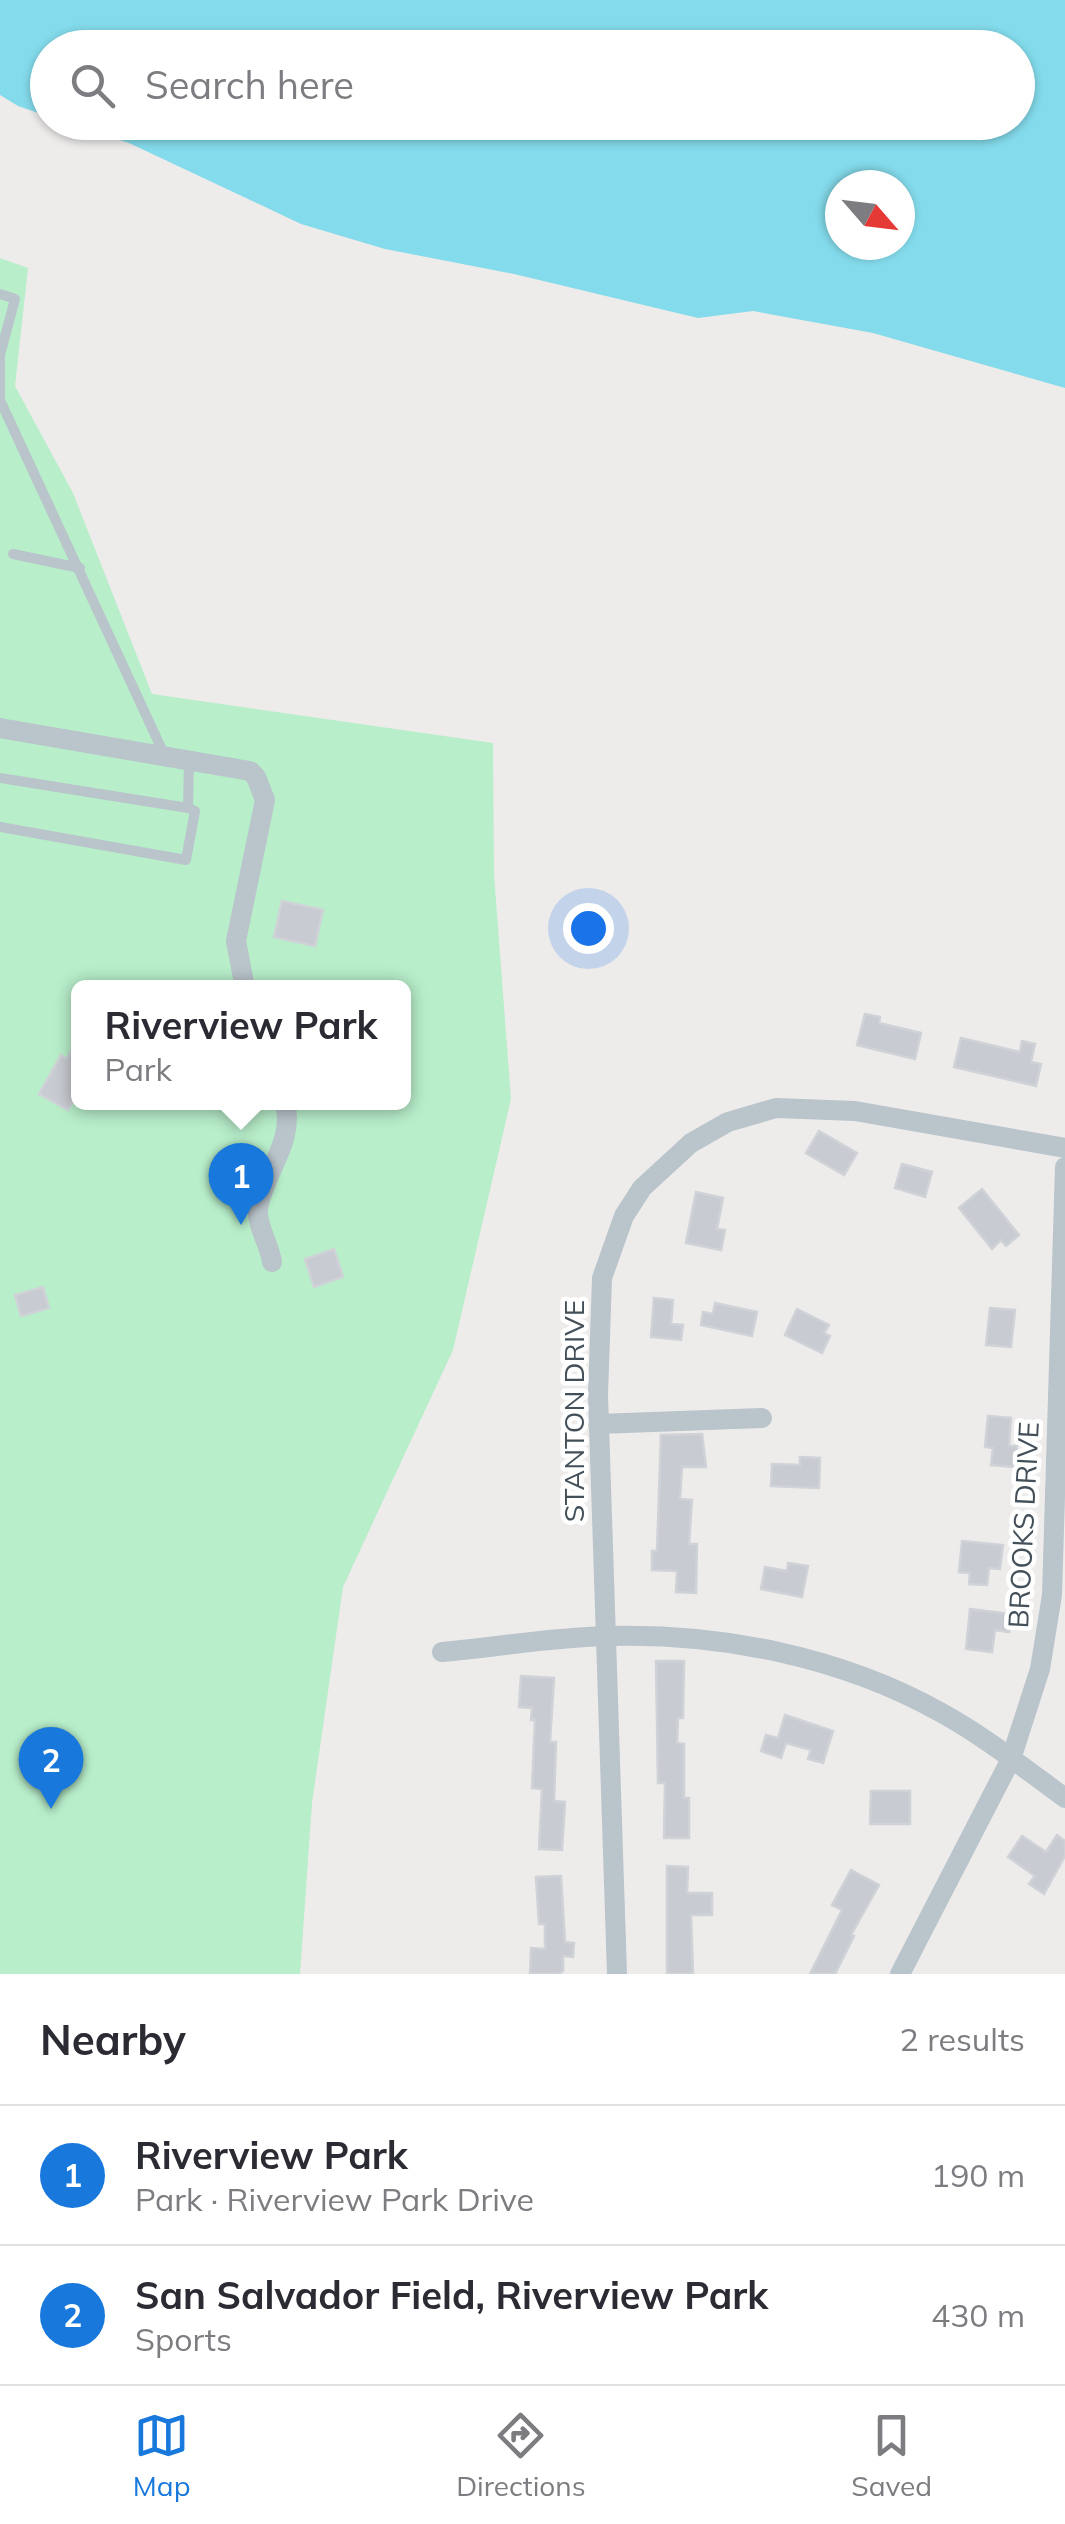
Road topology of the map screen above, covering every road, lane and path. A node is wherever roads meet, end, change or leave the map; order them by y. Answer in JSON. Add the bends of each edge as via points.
{"nodes":[{"id":1,"x":0,"y":294,"type":"edge"},
{"id":2,"x":0,"y":398,"type":"edge"},
{"id":3,"x":13,"y":554,"type":"dead end"},
{"id":4,"x":80,"y":568,"type":"junction"},
{"id":5,"x":0,"y":728,"type":"edge"},
{"id":6,"x":164,"y":755,"type":"junction"},
{"id":7,"x":189,"y":759,"type":"junction"},
{"id":8,"x":0,"y":778,"type":"edge"},
{"id":9,"x":188,"y":808,"type":"junction"},
{"id":10,"x":0,"y":827,"type":"edge"},
{"id":11,"x":243,"y":980,"type":"edge"},
{"id":12,"x":286,"y":1110,"type":"edge"},
{"id":13,"x":1065,"y":1148,"type":"edge"},
{"id":14,"x":1065,"y":1167,"type":"edge"},
{"id":15,"x":272,"y":1262,"type":"dead end"},
{"id":16,"x":762,"y":1418,"type":"dead end"},
{"id":17,"x":598,"y":1424,"type":"junction"},
{"id":18,"x":607,"y":1636,"type":"junction"},
{"id":19,"x":442,"y":1652,"type":"dead end"},
{"id":20,"x":1012,"y":1759,"type":"junction"},
{"id":21,"x":1065,"y":1798,"type":"edge"},
{"id":22,"x":617,"y":1974,"type":"edge"},
{"id":23,"x":900,"y":1974,"type":"edge"}],
"edges":[{"from":1,"to":2,"type":"lane","via":[[15,299],[0,356]]},
{"from":2,"to":4,"type":"lane"},
{"from":3,"to":4,"type":"lane"},
{"from":4,"to":6,"type":"lane"},
{"from":5,"to":6,"type":"street"},
{"from":6,"to":7,"type":"street"},
{"from":7,"to":9,"type":"lane"},
{"from":7,"to":11,"type":"street","via":[[250,771],[265,800],[236,941]]},
{"from":8,"to":9,"type":"lane"},
{"from":9,"to":10,"type":"lane","via":[[195,811],[186,860]]},
{"from":12,"to":15,"type":"street","via":[[283,1147],[258,1212]]},
{"from":13,"to":17,"type":"street","name":"STANTON DRIVE","via":[[810,1107],[748,1114],[709,1131],[642,1188],[614,1236],[600,1300]]},
{"from":14,"to":20,"type":"street","name":"BROOKS DRIVE","via":[[1052,1595],[1033,1700]]},
{"from":16,"to":17,"type":"street"},
{"from":17,"to":18,"type":"street","name":"STANTON DRIVE"},
{"from":18,"to":19,"type":"street"},
{"from":18,"to":20,"type":"street","via":[[736,1644],[856,1674],[938,1710]]},
{"from":18,"to":22,"type":"street","name":"STANTON DRIVE"},
{"from":20,"to":21,"type":"street"},
{"from":20,"to":23,"type":"street","name":"BROOKS DRIVE"}]}
